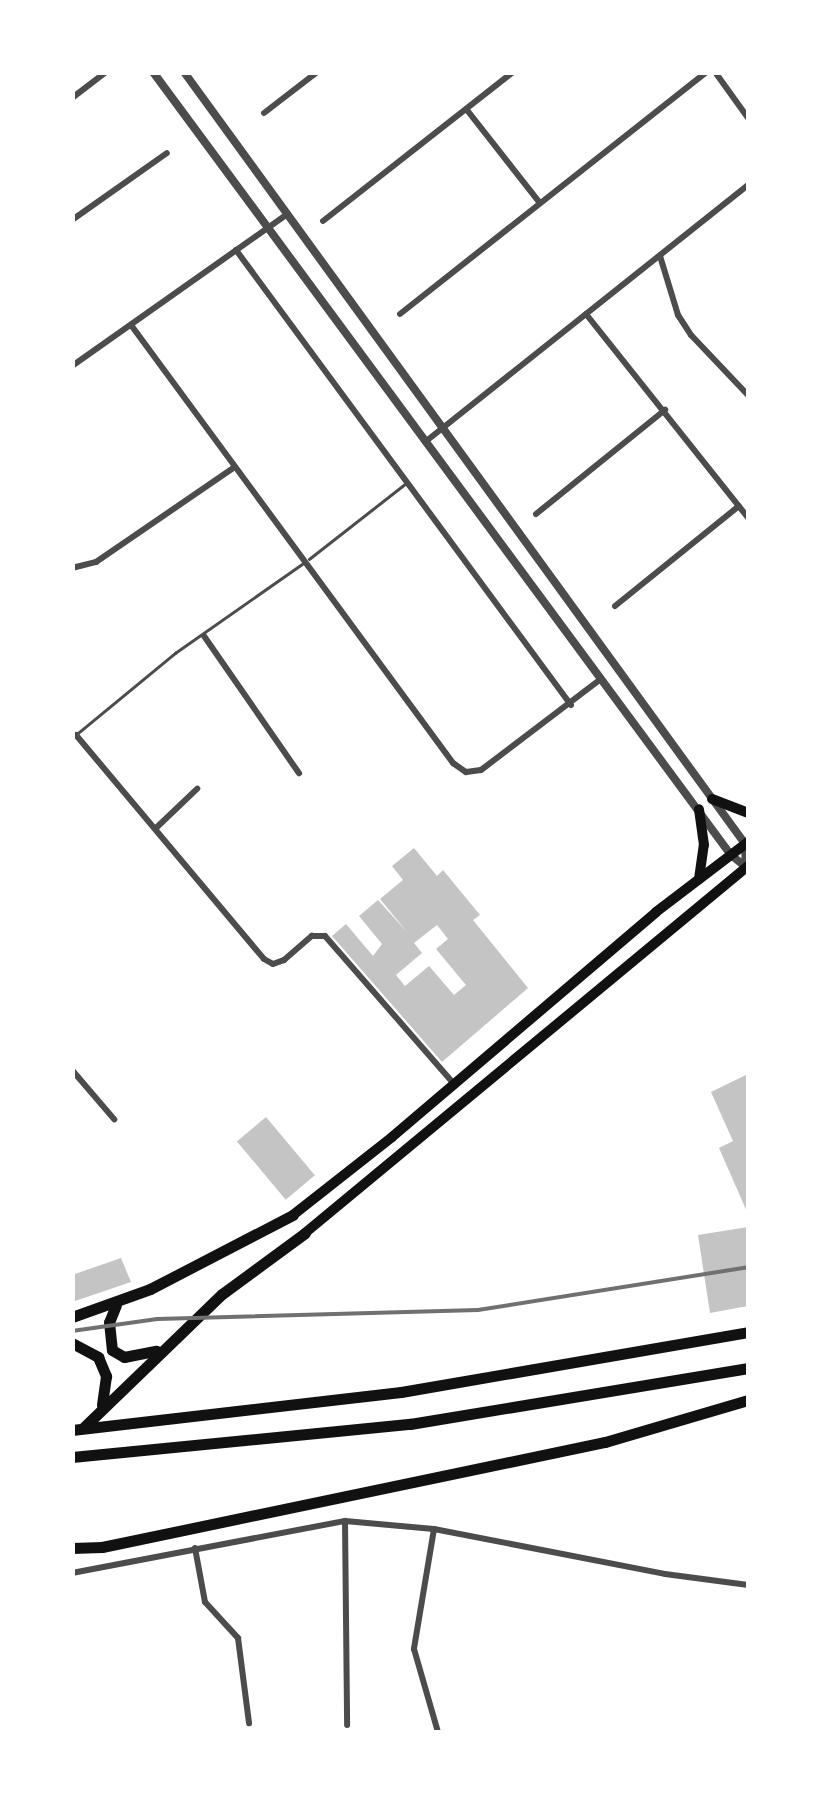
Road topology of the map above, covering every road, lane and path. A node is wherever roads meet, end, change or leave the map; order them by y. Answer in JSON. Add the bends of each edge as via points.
{"nodes":[{"id":1,"x":106,"y":72,"type":"edge"},
{"id":2,"x":153,"y":72,"type":"edge"},
{"id":3,"x":184,"y":72,"type":"edge"},
{"id":4,"x":317,"y":72,"type":"edge"},
{"id":5,"x":512,"y":72,"type":"edge"},
{"id":6,"x":706,"y":72,"type":"edge"},
{"id":7,"x":715,"y":72,"type":"edge"},
{"id":8,"x":72,"y":98,"type":"edge"},
{"id":9,"x":467,"y":109,"type":"junction"},
{"id":10,"x":264,"y":112,"type":"dead end"},
{"id":11,"x":748,"y":118,"type":"edge"},
{"id":12,"x":167,"y":153,"type":"dead end"},
{"id":13,"x":748,"y":185,"type":"edge"},
{"id":14,"x":540,"y":203,"type":"junction"},
{"id":15,"x":285,"y":216,"type":"junction"},
{"id":16,"x":72,"y":220,"type":"edge"},
{"id":17,"x":323,"y":221,"type":"dead end"},
{"id":18,"x":267,"y":229,"type":"junction"},
{"id":19,"x":236,"y":250,"type":"junction"},
{"id":20,"x":660,"y":256,"type":"junction"},
{"id":21,"x":400,"y":314,"type":"dead end"},
{"id":22,"x":586,"y":314,"type":"junction"},
{"id":23,"x":131,"y":326,"type":"junction"},
{"id":24,"x":72,"y":366,"type":"edge"},
{"id":25,"x":748,"y":395,"type":"edge"},
{"id":26,"x":665,"y":410,"type":"junction"},
{"id":27,"x":440,"y":430,"type":"junction"},
{"id":28,"x":424,"y":442,"type":"junction"},
{"id":29,"x":232,"y":469,"type":"junction"},
{"id":30,"x":406,"y":483,"type":"junction"},
{"id":31,"x":739,"y":506,"type":"junction"},
{"id":32,"x":536,"y":514,"type":"dead end"},
{"id":33,"x":748,"y":518,"type":"edge"},
{"id":34,"x":303,"y":564,"type":"junction"},
{"id":35,"x":72,"y":568,"type":"edge"},
{"id":36,"x":616,"y":606,"type":"dead end"},
{"id":37,"x":204,"y":636,"type":"junction"},
{"id":38,"x":601,"y":680,"type":"junction"},
{"id":39,"x":571,"y":705,"type":"junction"},
{"id":40,"x":74,"y":736,"type":"edge"},
{"id":41,"x":299,"y":773,"type":"dead end"},
{"id":42,"x":197,"y":790,"type":"dead end"},
{"id":43,"x":712,"y":799,"type":"junction"},
{"id":44,"x":699,"y":809,"type":"junction"},
{"id":45,"x":748,"y":813,"type":"edge"},
{"id":46,"x":156,"y":828,"type":"junction"},
{"id":47,"x":747,"y":843,"type":"edge"},
{"id":48,"x":731,"y":855,"type":"junction"},
{"id":49,"x":748,"y":868,"type":"edge"},
{"id":50,"x":698,"y":880,"type":"junction"},
{"id":51,"x":72,"y":1070,"type":"edge"},
{"id":52,"x":455,"y":1084,"type":"junction"},
{"id":53,"x":114,"y":1119,"type":"dead end"},
{"id":54,"x":293,"y":1214,"type":"joint"},
{"id":55,"x":304,"y":1233,"type":"joint"},
{"id":56,"x":116,"y":1305,"type":"junction"},
{"id":57,"x":72,"y":1317,"type":"edge"},
{"id":58,"x":748,"y":1332,"type":"edge"},
{"id":59,"x":72,"y":1342,"type":"edge"},
{"id":60,"x":160,"y":1350,"type":"junction"},
{"id":61,"x":748,"y":1368,"type":"edge"},
{"id":62,"x":748,"y":1400,"type":"edge"},
{"id":63,"x":99,"y":1414,"type":"junction"},
{"id":64,"x":72,"y":1434,"type":"edge"},
{"id":65,"x":72,"y":1457,"type":"edge"},
{"id":66,"x":345,"y":1520,"type":"junction"},
{"id":67,"x":434,"y":1528,"type":"junction"},
{"id":68,"x":72,"y":1548,"type":"edge"},
{"id":69,"x":195,"y":1548,"type":"junction"},
{"id":70,"x":72,"y":1574,"type":"edge"},
{"id":71,"x":748,"y":1585,"type":"edge"},
{"id":72,"x":249,"y":1723,"type":"dead end"},
{"id":73,"x":346,"y":1725,"type":"dead end"},
{"id":74,"x":438,"y":1732,"type":"edge"}],
"edges":[{"from":1,"to":8,"type":"street"},
{"from":2,"to":18,"type":"street"},
{"from":3,"to":15,"type":"street"},
{"from":4,"to":10,"type":"street"},
{"from":5,"to":9,"type":"street"},
{"from":6,"to":14,"type":"street"},
{"from":7,"to":11,"type":"street"},
{"from":9,"to":14,"type":"street"},
{"from":9,"to":17,"type":"street"},
{"from":12,"to":16,"type":"street"},
{"from":13,"to":20,"type":"street"},
{"from":14,"to":21,"type":"street"},
{"from":15,"to":18,"type":"street"},
{"from":15,"to":27,"type":"street"},
{"from":18,"to":19,"type":"street"},
{"from":18,"to":28,"type":"street"},
{"from":19,"to":23,"type":"street"},
{"from":19,"to":30,"type":"street"},
{"from":20,"to":22,"type":"street"},
{"from":20,"to":25,"type":"street","via":[[684,324]]},
{"from":22,"to":26,"type":"street"},
{"from":22,"to":27,"type":"street"},
{"from":23,"to":24,"type":"street"},
{"from":23,"to":29,"type":"street"},
{"from":26,"to":31,"type":"street"},
{"from":26,"to":32,"type":"street"},
{"from":27,"to":28,"type":"street"},
{"from":27,"to":43,"type":"street"},
{"from":28,"to":38,"type":"street"},
{"from":29,"to":34,"type":"street"},
{"from":29,"to":35,"type":"street","via":[[96,562]]},
{"from":30,"to":34,"type":"lane"},
{"from":30,"to":39,"type":"street"},
{"from":31,"to":33,"type":"street"},
{"from":31,"to":36,"type":"street"},
{"from":34,"to":37,"type":"lane"},
{"from":34,"to":39,"type":"street","via":[[452,763],[466,772],[481,770]]},
{"from":37,"to":40,"type":"lane"},
{"from":37,"to":41,"type":"street"},
{"from":38,"to":39,"type":"street"},
{"from":38,"to":44,"type":"street"},
{"from":40,"to":46,"type":"street"},
{"from":42,"to":46,"type":"street"},
{"from":43,"to":45,"type":"main road"},
{"from":43,"to":47,"type":"street"},
{"from":44,"to":48,"type":"street"},
{"from":44,"to":50,"type":"main road","via":[[704,845]]},
{"from":46,"to":52,"type":"street","via":[[264,960],[273,964],[312,936],[325,936]]},
{"from":47,"to":48,"type":"main road"},
{"from":47,"to":49,"type":"street"},
{"from":48,"to":49,"type":"street"},
{"from":48,"to":50,"type":"main road"},
{"from":49,"to":55,"type":"main road"},
{"from":50,"to":52,"type":"main road"},
{"from":51,"to":53,"type":"street"},
{"from":52,"to":54,"type":"main road"},
{"from":54,"to":56,"type":"highway"},
{"from":55,"to":60,"type":"highway"},
{"from":56,"to":57,"type":"highway"},
{"from":56,"to":60,"type":"highway","via":[[109,1322],[112,1350],[124,1357]]},
{"from":58,"to":64,"type":"highway","via":[[401,1392]]},
{"from":59,"to":63,"type":"highway","via":[[98,1357],[106,1376]]},
{"from":60,"to":63,"type":"highway"},
{"from":61,"to":65,"type":"highway","via":[[410,1424]]},
{"from":62,"to":68,"type":"highway","via":[[605,1442]]},
{"from":63,"to":64,"type":"highway"},
{"from":66,"to":67,"type":"street"},
{"from":66,"to":69,"type":"street"},
{"from":66,"to":73,"type":"street"},
{"from":67,"to":71,"type":"street"},
{"from":67,"to":74,"type":"street","via":[[414,1648]]},
{"from":69,"to":70,"type":"street"},
{"from":69,"to":72,"type":"street","via":[[205,1602],[238,1638]]}]}
